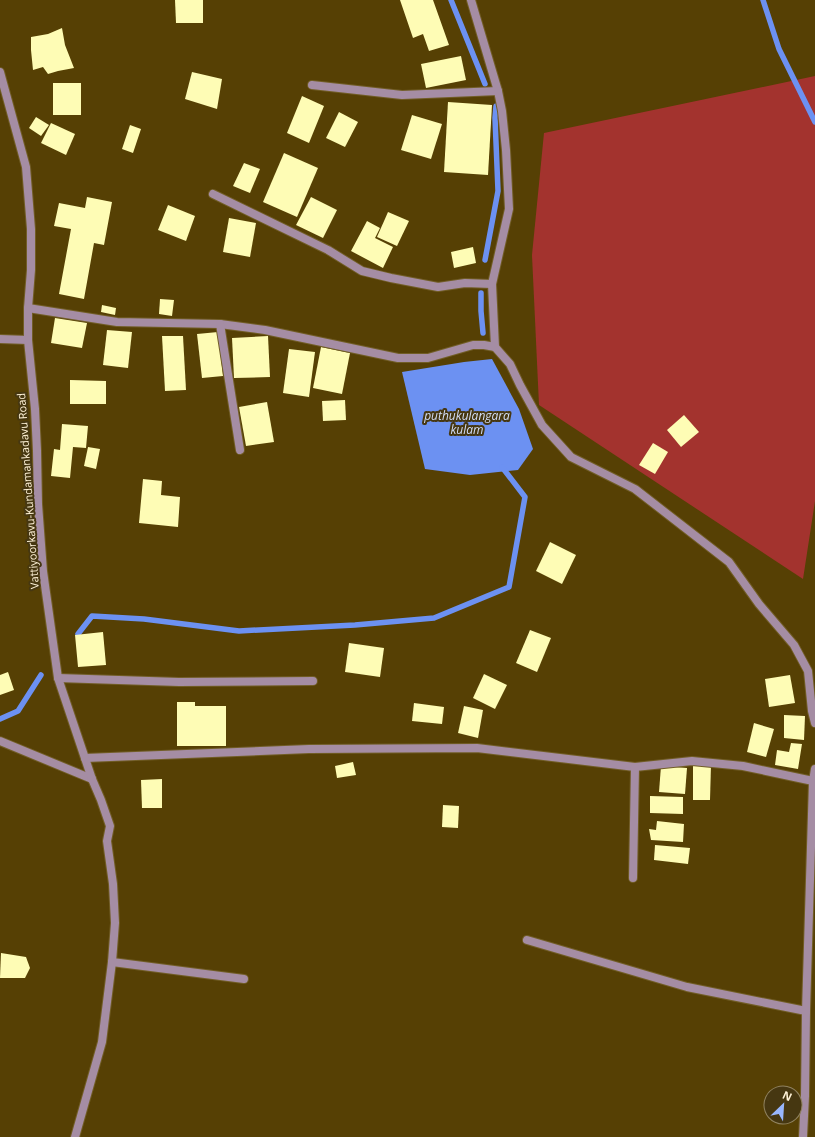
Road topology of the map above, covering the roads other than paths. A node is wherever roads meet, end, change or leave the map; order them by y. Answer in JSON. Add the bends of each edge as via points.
{"nodes":[{"id":1,"x":472,"y":0,"type":"edge"},
{"id":2,"x":0,"y":72,"type":"edge"},
{"id":3,"x":312,"y":85,"type":"dead end"},
{"id":4,"x":498,"y":91,"type":"junction"},
{"id":5,"x":213,"y":194,"type":"dead end"},
{"id":6,"x":492,"y":284,"type":"junction"},
{"id":7,"x":28,"y":308,"type":"junction"},
{"id":8,"x":220,"y":324,"type":"junction"},
{"id":9,"x":0,"y":339,"type":"edge"},
{"id":10,"x":28,"y":340,"type":"junction"},
{"id":11,"x":495,"y":347,"type":"junction"},
{"id":12,"x":240,"y":450,"type":"dead end"},
{"id":13,"x":58,"y":678,"type":"junction"},
{"id":14,"x":313,"y":681,"type":"dead end"},
{"id":15,"x":815,"y":724,"type":"edge"},
{"id":16,"x":0,"y":741,"type":"edge"},
{"id":17,"x":85,"y":758,"type":"junction"},
{"id":18,"x":635,"y":767,"type":"junction"},
{"id":19,"x":815,"y":769,"type":"edge"},
{"id":20,"x":92,"y":779,"type":"junction"},
{"id":21,"x":813,"y":781,"type":"junction"},
{"id":22,"x":633,"y":878,"type":"dead end"},
{"id":23,"x":527,"y":940,"type":"dead end"},
{"id":24,"x":112,"y":962,"type":"junction"},
{"id":25,"x":244,"y":979,"type":"dead end"},
{"id":26,"x":806,"y":1011,"type":"junction"},
{"id":27,"x":76,"y":1137,"type":"edge"},
{"id":28,"x":803,"y":1137,"type":"edge"}],
"edges":[{"from":1,"to":4,"type":"street"},
{"from":2,"to":7,"type":"street","name":"Vattiyoorkavu-Kundamankadavu Road","via":[[26,167],[31,229]]},
{"from":3,"to":4,"type":"street","via":[[402,94]]},
{"from":4,"to":6,"type":"street","via":[[506,150],[509,209]]},
{"from":5,"to":6,"type":"street","via":[[328,250],[362,271],[438,287],[465,283]]},
{"from":6,"to":11,"type":"street"},
{"from":7,"to":8,"type":"street","via":[[117,322]]},
{"from":7,"to":10,"type":"street","name":"Vattiyoorkavu-Kundamankadavu Road"},
{"from":8,"to":11,"type":"street","via":[[265,330],[398,358],[428,358],[473,345]]},
{"from":8,"to":12,"type":"street"},
{"from":9,"to":10,"type":"street"},
{"from":10,"to":13,"type":"street","name":"Vattiyoorkavu-Kundamankadavu Road","via":[[35,409],[43,571]]},
{"from":11,"to":15,"type":"street","via":[[510,364],[542,425],[572,456],[635,489],[729,562],[759,604],[794,645],[808,671]]},
{"from":13,"to":14,"type":"street","via":[[179,682]]},
{"from":13,"to":17,"type":"street","name":"Vattiyoorkavu-Kundamankadavu Road"},
{"from":16,"to":20,"type":"street"},
{"from":17,"to":18,"type":"street","via":[[309,749],[477,748]]},
{"from":17,"to":20,"type":"street","name":"Vattiyoorkavu-Kundamankadavu Road"},
{"from":18,"to":21,"type":"street","via":[[692,761],[743,766]]},
{"from":18,"to":22,"type":"street"},
{"from":19,"to":21,"type":"street"},
{"from":20,"to":24,"type":"street","name":"Vattiyoorkavu-Kundamankadavu Road","via":[[110,826],[107,841],[115,923]]},
{"from":21,"to":26,"type":"street"},
{"from":23,"to":26,"type":"street","via":[[687,987]]},
{"from":24,"to":25,"type":"street"},
{"from":24,"to":27,"type":"street","name":"Vattiyoorkavu-Kundamankadavu Road","via":[[102,1042]]},
{"from":26,"to":28,"type":"street"}]}
